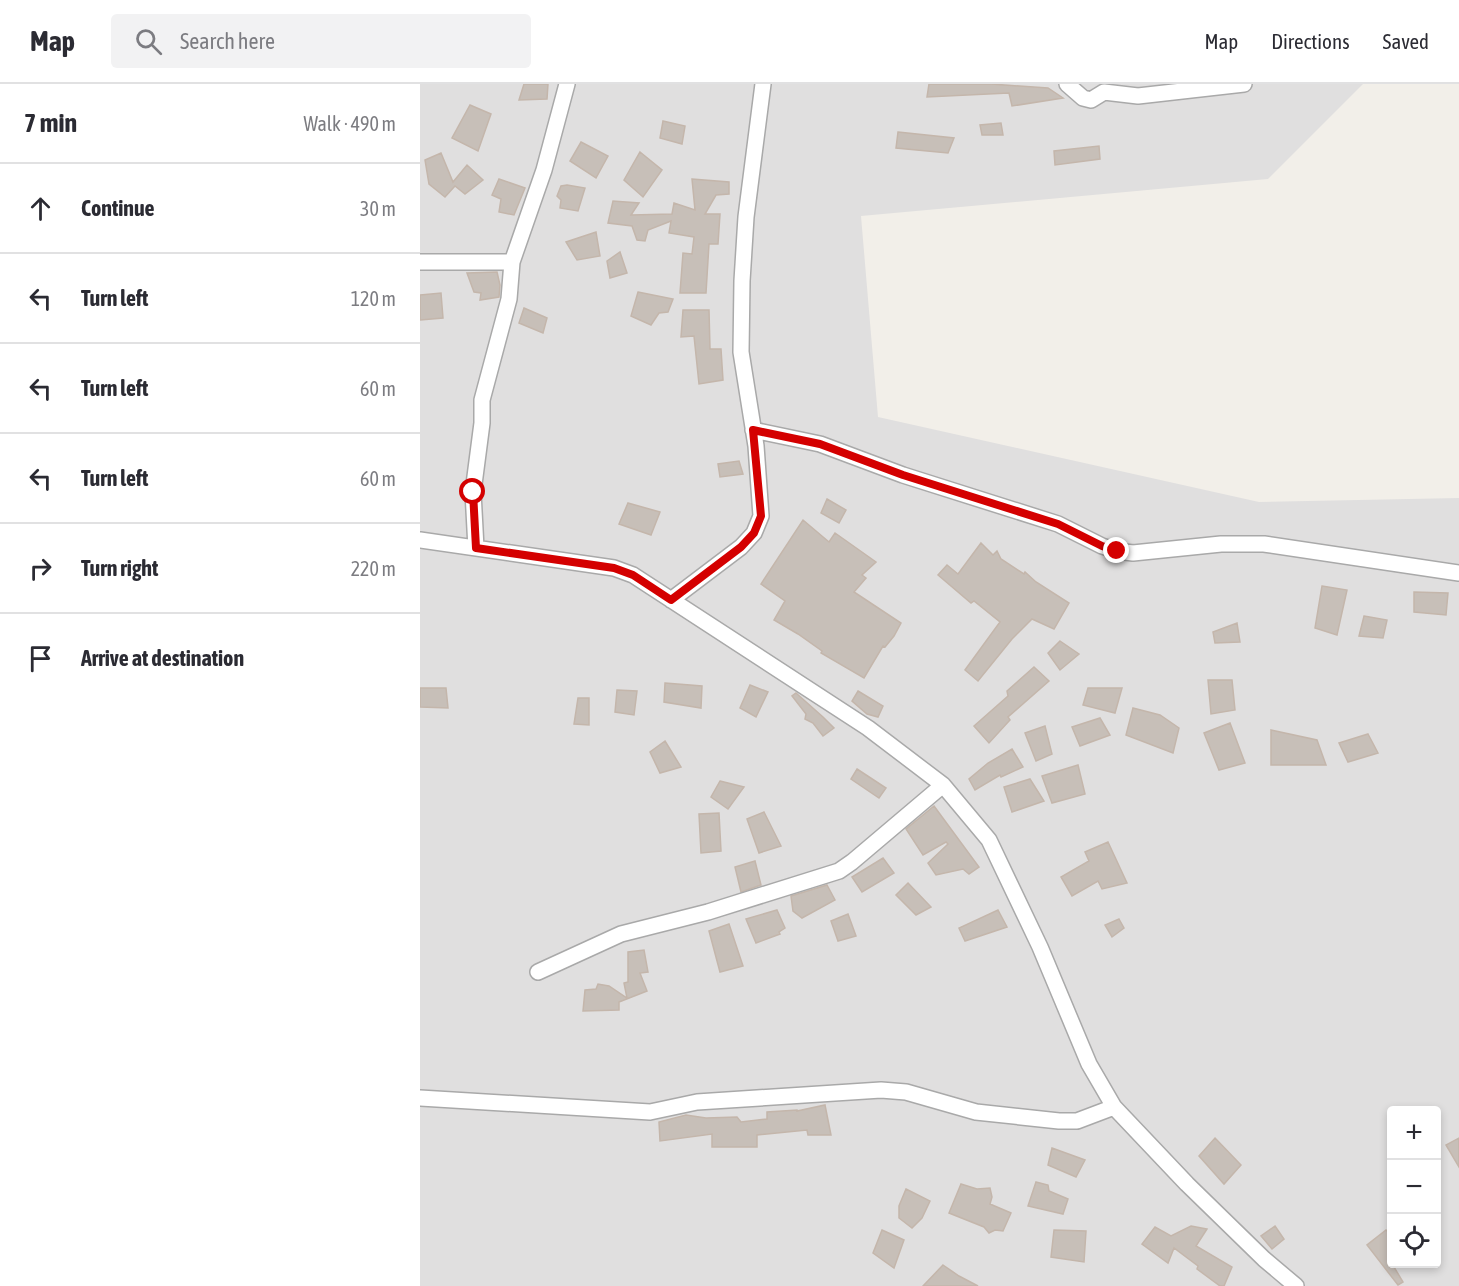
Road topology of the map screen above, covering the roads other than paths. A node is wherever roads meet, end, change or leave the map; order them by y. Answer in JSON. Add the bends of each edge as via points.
{"nodes":[{"id":1,"x":567,"y":84,"type":"edge"},
{"id":2,"x":763,"y":84,"type":"edge"},
{"id":3,"x":1067,"y":84,"type":"edge"},
{"id":4,"x":1244,"y":84,"type":"edge"},
{"id":5,"x":420,"y":262,"type":"edge"},
{"id":6,"x":512,"y":262,"type":"junction"},
{"id":7,"x":753,"y":430,"type":"junction"},
{"id":8,"x":420,"y":540,"type":"edge"},
{"id":9,"x":476,"y":548,"type":"junction"},
{"id":10,"x":1459,"y":573,"type":"edge"},
{"id":11,"x":671,"y":600,"type":"junction"},
{"id":12,"x":943,"y":785,"type":"junction"},
{"id":13,"x":538,"y":972,"type":"dead end"},
{"id":14,"x":420,"y":1098,"type":"edge"},
{"id":15,"x":1114,"y":1107,"type":"junction"},
{"id":16,"x":1296,"y":1286,"type":"edge"}],
"edges":[{"from":1,"to":6,"type":"street","via":[[544,170]]},
{"from":2,"to":7,"type":"street","via":[[742,281],[741,352]]},
{"from":3,"to":4,"type":"street","via":[[1091,100],[1104,92],[1138,96]]},
{"from":5,"to":6,"type":"street"},
{"from":6,"to":9,"type":"street","via":[[509,299],[482,400],[473,492]]},
{"from":7,"to":10,"type":"street","via":[[820,444],[1058,524],[1117,551],[1264,544]]},
{"from":7,"to":11,"type":"street","via":[[761,516],[754,533]]},
{"from":8,"to":9,"type":"street"},
{"from":9,"to":11,"type":"street","via":[[614,568],[633,575]]},
{"from":11,"to":12,"type":"street","via":[[868,728]]},
{"from":12,"to":13,"type":"street","via":[[839,871],[708,912],[621,934]]},
{"from":12,"to":15,"type":"street","via":[[989,840],[1089,1064]]},
{"from":14,"to":15,"type":"street","via":[[650,1112],[697,1102],[881,1090],[906,1092],[976,1112],[1059,1121],[1077,1121]]},
{"from":15,"to":16,"type":"street","via":[[1187,1184]]}]}
